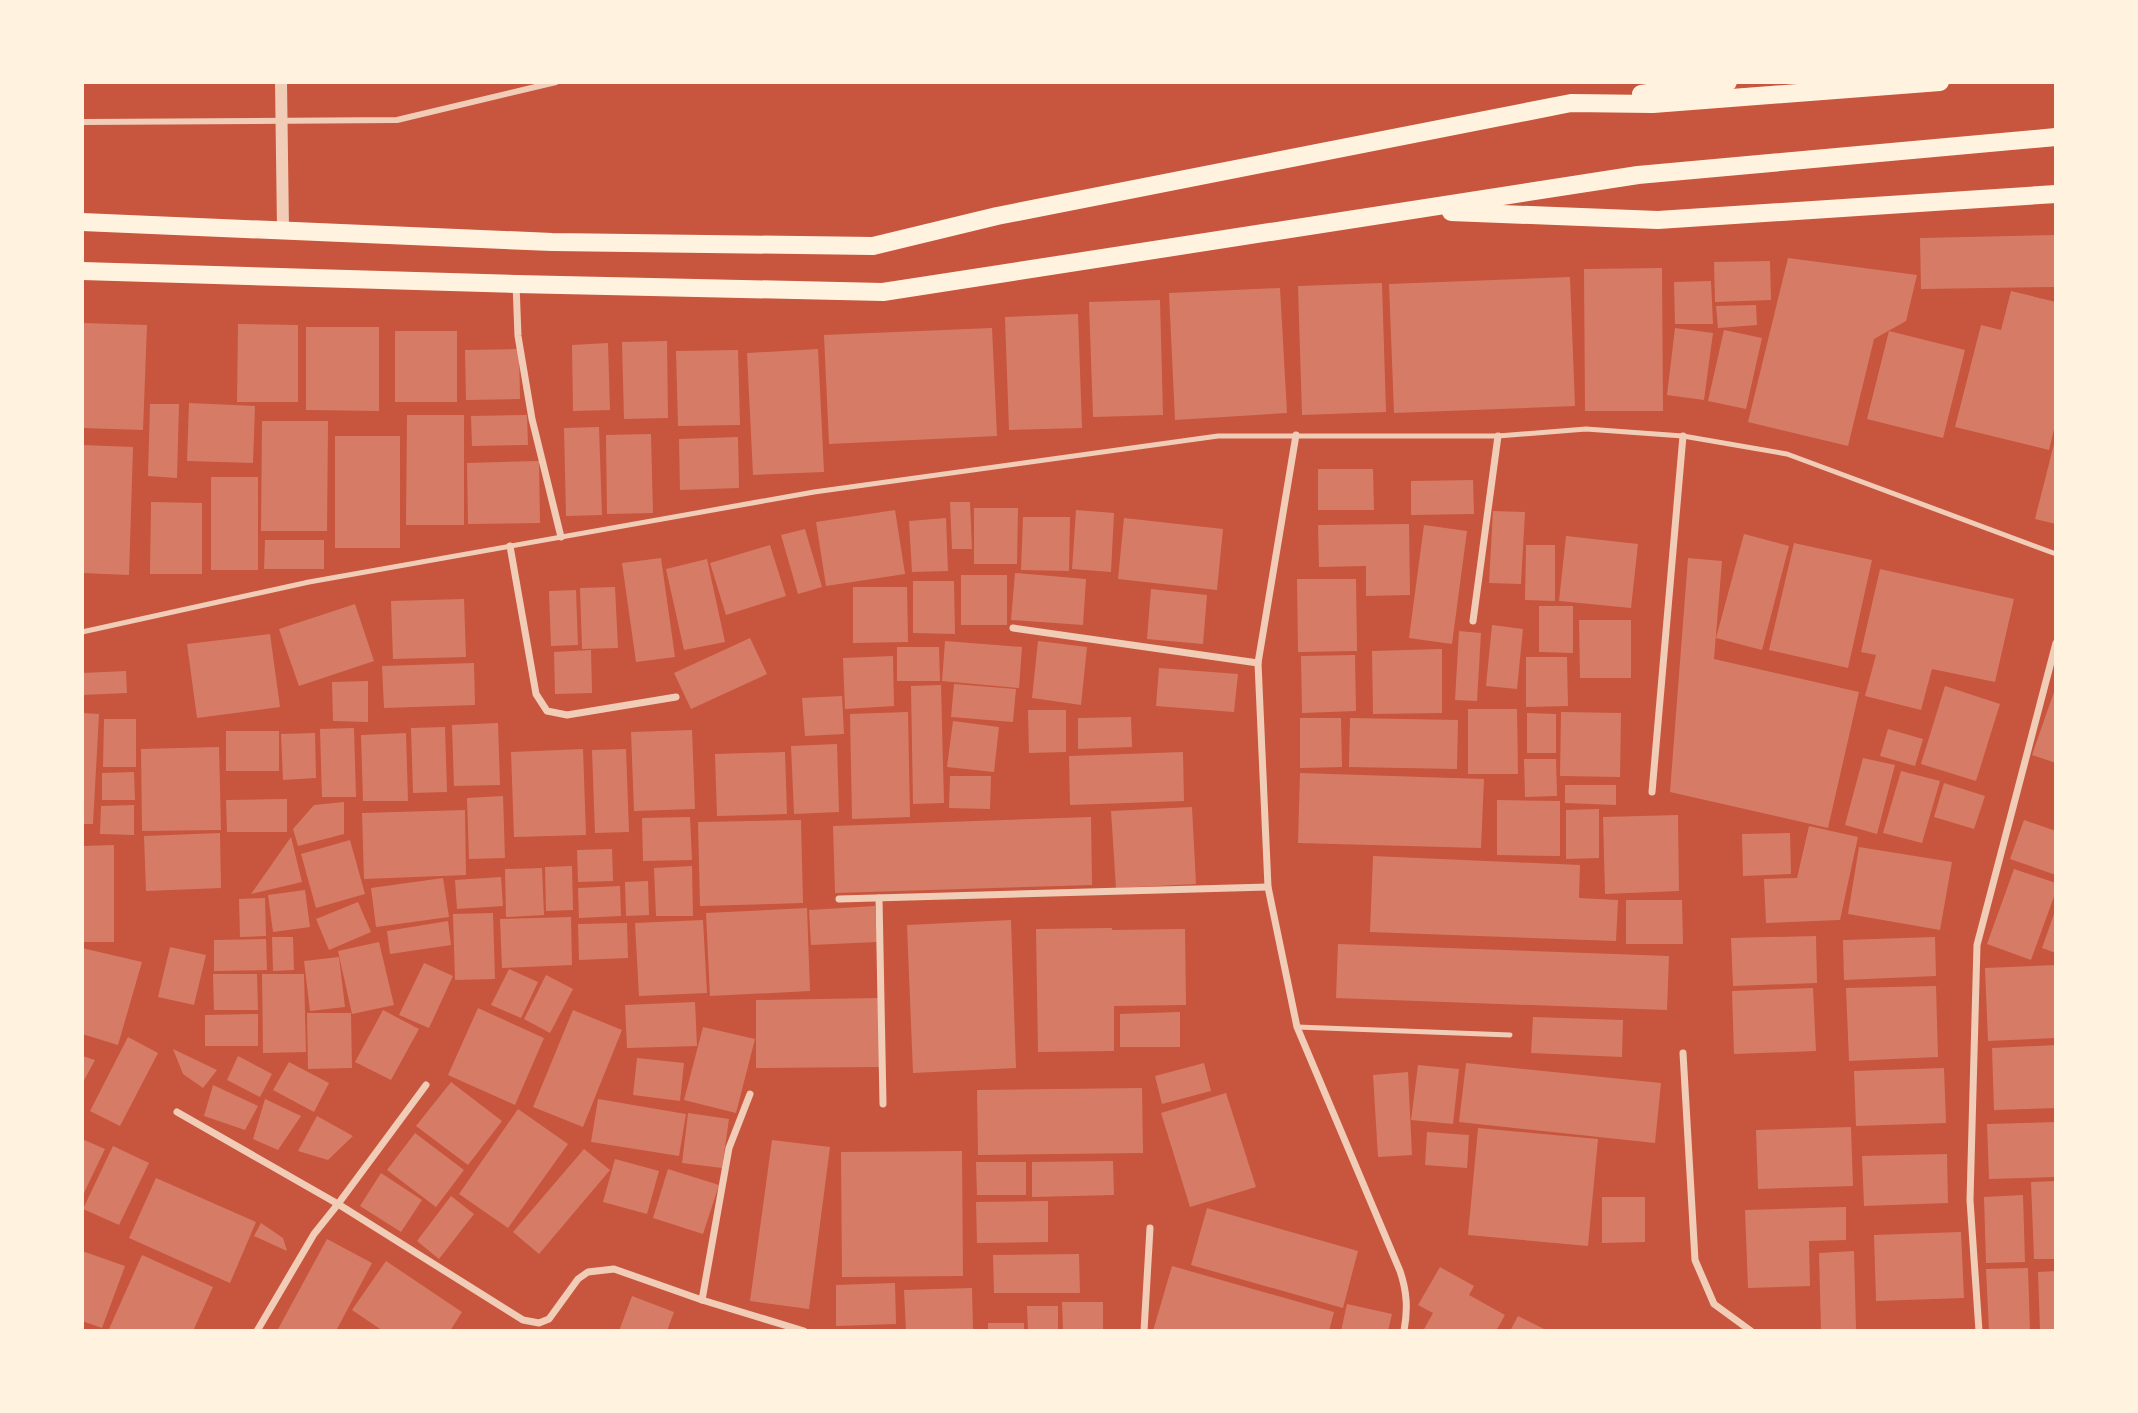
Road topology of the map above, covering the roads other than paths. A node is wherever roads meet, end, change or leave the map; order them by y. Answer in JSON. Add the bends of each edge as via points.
{"nodes":[{"id":1,"x":281,"y":82,"type":"edge"},
{"id":2,"x":556,"y":82,"type":"edge"},
{"id":3,"x":1728,"y":82,"type":"edge"},
{"id":4,"x":1940,"y":82,"type":"edge"},
{"id":5,"x":1572,"y":103,"type":"junction"},
{"id":6,"x":282,"y":120,"type":"junction"},
{"id":7,"x":82,"y":122,"type":"edge"},
{"id":8,"x":2056,"y":137,"type":"edge"},
{"id":9,"x":2056,"y":194,"type":"edge"},
{"id":10,"x":1411,"y":210,"type":"junction"},
{"id":11,"x":82,"y":222,"type":"edge"},
{"id":12,"x":283,"y":229,"type":"junction"},
{"id":13,"x":82,"y":271,"type":"edge"},
{"id":14,"x":516,"y":284,"type":"junction"},
{"id":15,"x":1296,"y":435,"type":"junction"},
{"id":16,"x":1498,"y":436,"type":"junction"},
{"id":17,"x":1684,"y":436,"type":"junction"},
{"id":18,"x":561,"y":537,"type":"junction"},
{"id":19,"x":510,"y":546,"type":"junction"},
{"id":20,"x":2056,"y":554,"type":"edge"},
{"id":21,"x":1473,"y":621,"type":"dead end"},
{"id":22,"x":1013,"y":628,"type":"dead end"},
{"id":23,"x":82,"y":632,"type":"edge"},
{"id":24,"x":2056,"y":643,"type":"edge"},
{"id":25,"x":1258,"y":663,"type":"junction"},
{"id":26,"x":676,"y":696,"type":"dead end"},
{"id":27,"x":1652,"y":792,"type":"dead end"},
{"id":28,"x":1268,"y":887,"type":"junction"},
{"id":29,"x":879,"y":898,"type":"junction"},
{"id":30,"x":839,"y":899,"type":"dead end"},
{"id":31,"x":1297,"y":1027,"type":"junction"},
{"id":32,"x":1510,"y":1035,"type":"dead end"},
{"id":33,"x":1684,"y":1053,"type":"dead end"},
{"id":34,"x":426,"y":1085,"type":"dead end"},
{"id":35,"x":750,"y":1094,"type":"dead end"},
{"id":36,"x":883,"y":1104,"type":"dead end"},
{"id":37,"x":177,"y":1112,"type":"dead end"},
{"id":38,"x":338,"y":1204,"type":"junction"},
{"id":39,"x":1150,"y":1228,"type":"dead end"},
{"id":40,"x":702,"y":1300,"type":"junction"},
{"id":41,"x":257,"y":1331,"type":"edge"},
{"id":42,"x":804,"y":1331,"type":"edge"},
{"id":43,"x":1144,"y":1331,"type":"edge"},
{"id":44,"x":1404,"y":1331,"type":"edge"},
{"id":45,"x":1751,"y":1331,"type":"edge"},
{"id":46,"x":1979,"y":1331,"type":"edge"}],
"edges":[{"from":1,"to":6,"type":"street"},
{"from":2,"to":6,"type":"street","via":[[397,120]]},
{"from":3,"to":5,"type":"main road"},
{"from":4,"to":5,"type":"main road","via":[[1653,104]]},
{"from":5,"to":12,"type":"main road","via":[[1010,213],[873,246],[552,242]]},
{"from":6,"to":7,"type":"street"},
{"from":6,"to":12,"type":"street"},
{"from":8,"to":10,"type":"main road","via":[[1638,175]]},
{"from":9,"to":10,"type":"main road","via":[[1658,220]]},
{"from":10,"to":14,"type":"main road","via":[[883,292]]},
{"from":11,"to":12,"type":"main road"},
{"from":13,"to":14,"type":"main road"},
{"from":14,"to":18,"type":"street","via":[[518,336],[531,419]]},
{"from":15,"to":16,"type":"lane"},
{"from":15,"to":18,"type":"lane","via":[[1192,439],[814,492]]},
{"from":15,"to":25,"type":"street"},
{"from":16,"to":17,"type":"lane","via":[[1586,429]]},
{"from":16,"to":21,"type":"street"},
{"from":17,"to":20,"type":"lane","via":[[1787,454]]},
{"from":17,"to":27,"type":"street"},
{"from":18,"to":19,"type":"lane"},
{"from":19,"to":23,"type":"lane","via":[[309,582]]},
{"from":19,"to":26,"type":"street","via":[[536,694],[547,711],[566,715]]},
{"from":22,"to":25,"type":"street"},
{"from":24,"to":46,"type":"street","via":[[1977,945],[1970,1200]]},
{"from":25,"to":28,"type":"street"},
{"from":28,"to":29,"type":"street"},
{"from":28,"to":31,"type":"street"},
{"from":29,"to":30,"type":"street"},
{"from":29,"to":36,"type":"street"},
{"from":31,"to":32,"type":"lane"},
{"from":31,"to":44,"type":"street","via":[[1401,1271],[1407,1300]]},
{"from":33,"to":45,"type":"street","via":[[1696,1260],[1714,1304]]},
{"from":34,"to":38,"type":"street"},
{"from":35,"to":40,"type":"street","via":[[729,1148]]},
{"from":37,"to":38,"type":"street"},
{"from":38,"to":40,"type":"street","via":[[523,1320],[539,1323],[549,1319],[578,1279],[599,1270],[614,1269]]},
{"from":38,"to":41,"type":"street","via":[[314,1234]]},
{"from":39,"to":43,"type":"street"},
{"from":40,"to":42,"type":"street"}]}
